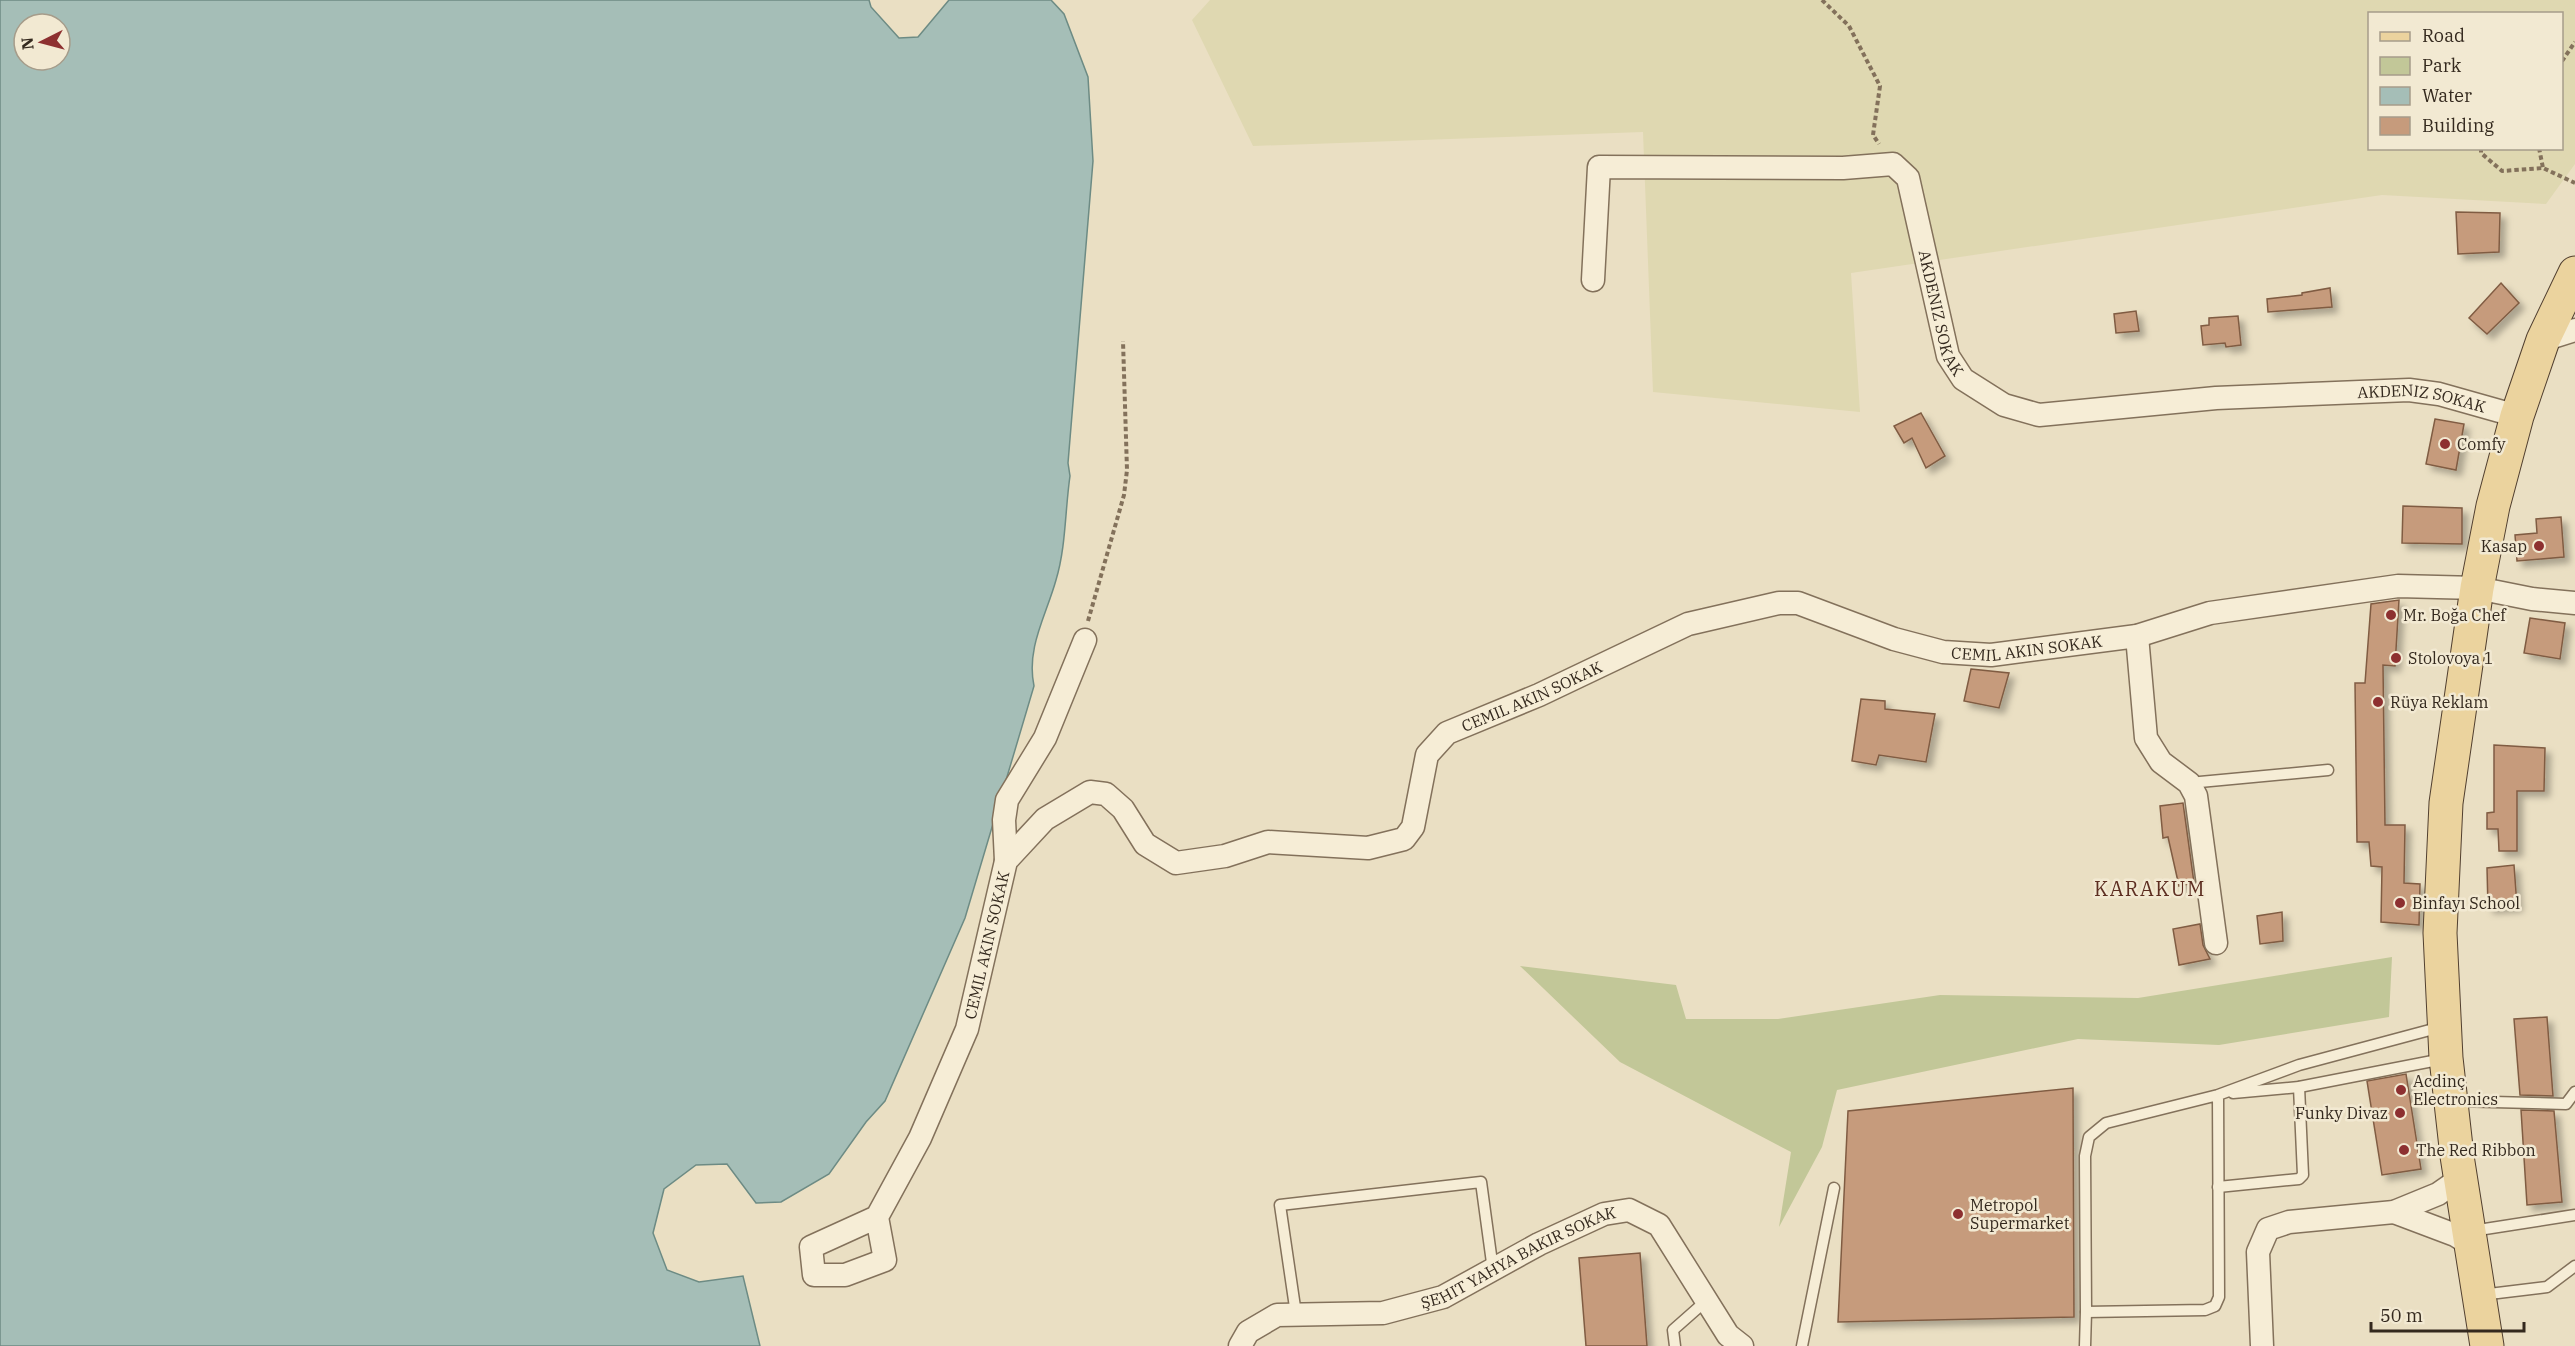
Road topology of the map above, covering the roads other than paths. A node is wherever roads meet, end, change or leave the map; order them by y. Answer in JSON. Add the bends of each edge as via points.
{"nodes":[{"id":1,"x":2575,"y":273,"type":"edge"},
{"id":2,"x":1593,"y":280,"type":"dead end"},
{"id":3,"x":2575,"y":330,"type":"edge"},
{"id":4,"x":2543,"y":340,"type":"junction"},
{"id":5,"x":2517,"y":416,"type":"junction"},
{"id":6,"x":2477,"y":588,"type":"junction"},
{"id":7,"x":2575,"y":603,"type":"edge"},
{"id":8,"x":2137,"y":636,"type":"junction"},
{"id":9,"x":1086,"y":640,"type":"road end"},
{"id":10,"x":2328,"y":770,"type":"dead end"},
{"id":11,"x":2189,"y":783,"type":"junction"},
{"id":12,"x":1006,"y":861,"type":"junction"},
{"id":13,"x":2216,"y":943,"type":"dead end"},
{"id":14,"x":2445,"y":1026,"type":"junction"},
{"id":15,"x":2446,"y":1058,"type":"junction"},
{"id":16,"x":2299,"y":1087,"type":"junction"},
{"id":17,"x":2575,"y":1092,"type":"edge"},
{"id":18,"x":2218,"y":1095,"type":"junction"},
{"id":19,"x":2452,"y":1101,"type":"junction"},
{"id":20,"x":2461,"y":1178,"type":"junction"},
{"id":21,"x":2218,"y":1186,"type":"junction"},
{"id":22,"x":1834,"y":1188,"type":"dead end"},
{"id":23,"x":2394,"y":1212,"type":"junction"},
{"id":24,"x":2575,"y":1215,"type":"edge"},
{"id":25,"x":877,"y":1217,"type":"dead end"},
{"id":26,"x":2469,"y":1238,"type":"junction"},
{"id":27,"x":2575,"y":1266,"type":"edge"},
{"id":28,"x":1493,"y":1270,"type":"junction"},
{"id":29,"x":2478,"y":1295,"type":"junction"},
{"id":30,"x":1707,"y":1300,"type":"junction"},
{"id":31,"x":2086,"y":1312,"type":"junction"},
{"id":32,"x":1296,"y":1314,"type":"junction"},
{"id":33,"x":1240,"y":1346,"type":"edge"},
{"id":34,"x":1675,"y":1346,"type":"edge"},
{"id":35,"x":1742,"y":1346,"type":"edge"},
{"id":36,"x":1802,"y":1346,"type":"edge"},
{"id":37,"x":2085,"y":1346,"type":"edge"},
{"id":38,"x":2262,"y":1346,"type":"edge"},
{"id":39,"x":2487,"y":1346,"type":"edge"}],
"edges":[{"from":1,"to":4,"type":"main road"},
{"from":2,"to":5,"type":"street","name":"AKDENIZ SOKAK","via":[[1599,167],[1843,168],[1893,164],[1908,178],[1948,356],[1963,379],[2004,405],[2039,415],[2216,398],[2409,390],[2439,394]]},
{"from":3,"to":4,"type":"street"},
{"from":4,"to":5,"type":"main road"},
{"from":5,"to":6,"type":"main road"},
{"from":6,"to":7,"type":"street","name":"CEMIL AKIN SOKAK"},
{"from":6,"to":8,"type":"street","name":"CEMIL AKIN SOKAK","via":[[2398,585],[2327,595],[2210,613]]},
{"from":6,"to":14,"type":"main road","via":[[2446,803],[2440,933]]},
{"from":8,"to":11,"type":"street","via":[[2146,738],[2161,762]]},
{"from":8,"to":12,"type":"street","name":"CEMIL AKIN SOKAK","via":[[1991,655],[1943,652],[1894,639],[1798,603],[1779,603],[1688,624],[1539,695],[1447,733],[1427,755],[1413,828],[1404,839],[1368,848],[1268,842],[1225,856],[1176,863],[1145,844],[1124,809],[1106,794],[1090,792],[1045,819]]},
{"from":9,"to":12,"type":"street","via":[[1045,738],[1007,800]]},
{"from":10,"to":11,"type":"lane"},
{"from":11,"to":13,"type":"street","via":[[2196,796]]},
{"from":12,"to":25,"type":"street","name":"CEMIL AKIN SOKAK","via":[[967,1029],[920,1138]]},
{"from":14,"to":15,"type":"main road"},
{"from":14,"to":18,"type":"lane","via":[[2299,1065]]},
{"from":15,"to":16,"type":"lane"},
{"from":15,"to":19,"type":"main road"},
{"from":16,"to":18,"type":"lane"},
{"from":16,"to":21,"type":"lane","via":[[2303,1174],[2299,1179]]},
{"from":17,"to":19,"type":"lane","via":[[2566,1104]]},
{"from":18,"to":21,"type":"lane"},
{"from":18,"to":31,"type":"lane","via":[[2106,1123],[2089,1137],[2085,1156]]},
{"from":19,"to":20,"type":"main road"},
{"from":20,"to":23,"type":"street","via":[[2438,1194]]},
{"from":20,"to":26,"type":"main road"},
{"from":21,"to":31,"type":"lane","via":[[2219,1297],[2215,1306],[2205,1310]]},
{"from":22,"to":36,"type":"lane"},
{"from":23,"to":26,"type":"street"},
{"from":23,"to":38,"type":"street","via":[[2289,1222],[2268,1229],[2258,1252]]},
{"from":24,"to":26,"type":"lane"},
{"from":26,"to":29,"type":"main road"},
{"from":27,"to":29,"type":"lane","via":[[2547,1287]]},
{"from":28,"to":30,"type":"street","via":[[1604,1214],[1629,1210],[1659,1225]]},
{"from":28,"to":32,"type":"street","via":[[1443,1297],[1383,1313]]},
{"from":28,"to":32,"type":"lane","via":[[1481,1182],[1280,1205]]},
{"from":29,"to":39,"type":"main road"},
{"from":30,"to":34,"type":"lane","via":[[1673,1330]]},
{"from":30,"to":35,"type":"street","via":[[1728,1335]]},
{"from":31,"to":37,"type":"lane"},
{"from":32,"to":33,"type":"street","via":[[1277,1315],[1248,1332]]}]}
